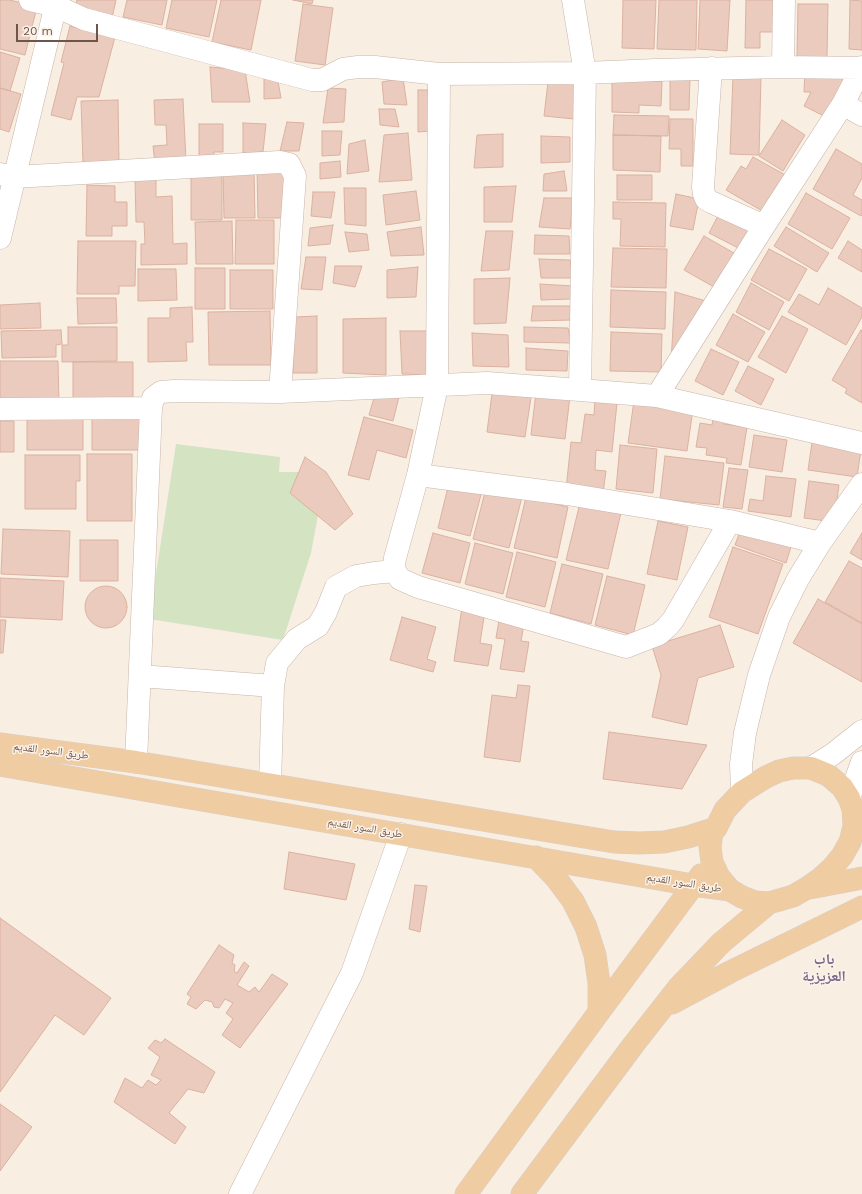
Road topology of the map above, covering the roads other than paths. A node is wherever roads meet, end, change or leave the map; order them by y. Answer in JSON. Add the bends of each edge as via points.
{"nodes":[{"id":1,"x":30,"y":0,"type":"edge"},
{"id":2,"x":573,"y":0,"type":"edge"},
{"id":3,"x":784,"y":0,"type":"edge"},
{"id":4,"x":57,"y":3,"type":"edge"},
{"id":5,"x":783,"y":67,"type":"junction"},
{"id":6,"x":711,"y":68,"type":"junction"},
{"id":7,"x":862,"y":68,"type":"edge"},
{"id":8,"x":585,"y":73,"type":"junction"},
{"id":9,"x":439,"y":74,"type":"junction"},
{"id":10,"x":843,"y":104,"type":"junction"},
{"id":11,"x":862,"y":115,"type":"edge"},
{"id":12,"x":7,"y":175,"type":"edge"},
{"id":13,"x":764,"y":226,"type":"junction"},
{"id":14,"x":0,"y":238,"type":"edge"},
{"id":15,"x":437,"y":386,"type":"junction"},
{"id":16,"x":580,"y":390,"type":"junction"},
{"id":17,"x":280,"y":392,"type":"junction"},
{"id":18,"x":657,"y":396,"type":"junction"},
{"id":19,"x":151,"y":408,"type":"junction"},
{"id":20,"x":0,"y":409,"type":"edge"},
{"id":21,"x":862,"y":443,"type":"edge"},
{"id":22,"x":418,"y":475,"type":"junction"},
{"id":23,"x":862,"y":484,"type":"edge"},
{"id":24,"x":730,"y":521,"type":"junction"},
{"id":25,"x":820,"y":543,"type":"junction"},
{"id":26,"x":395,"y":571,"type":"junction"},
{"id":27,"x":140,"y":676,"type":"junction"},
{"id":28,"x":273,"y":686,"type":"junction"},
{"id":29,"x":862,"y":731,"type":"edge"},
{"id":30,"x":0,"y":744,"type":"edge"},
{"id":31,"x":136,"y":762,"type":"junction"},
{"id":32,"x":862,"y":762,"type":"edge"},
{"id":33,"x":0,"y":765,"type":"edge"},
{"id":34,"x":811,"y":768,"type":"junction"},
{"id":35,"x":270,"y":784,"type":"junction"},
{"id":36,"x":742,"y":792,"type":"junction"},
{"id":37,"x":854,"y":805,"type":"edge"},
{"id":38,"x":716,"y":828,"type":"junction"},
{"id":39,"x":401,"y":834,"type":"junction"},
{"id":40,"x":536,"y":858,"type":"junction"},
{"id":41,"x":712,"y":862,"type":"junction"},
{"id":42,"x":862,"y":878,"type":"edge"},
{"id":43,"x":693,"y":885,"type":"junction"},
{"id":44,"x":807,"y":888,"type":"junction"},
{"id":45,"x":730,"y":890,"type":"junction"},
{"id":46,"x":769,"y":903,"type":"junction"},
{"id":47,"x":862,"y":907,"type":"edge"},
{"id":48,"x":662,"y":1009,"type":"junction"},
{"id":49,"x":599,"y":1012,"type":"junction"},
{"id":50,"x":240,"y":1194,"type":"edge"},
{"id":51,"x":466,"y":1194,"type":"edge"},
{"id":52,"x":522,"y":1194,"type":"edge"}],
"edges":[{"from":1,"to":4,"type":"street"},
{"from":2,"to":8,"type":"street"},
{"from":3,"to":5,"type":"street"},
{"from":4,"to":9,"type":"street","via":[[84,19],[312,80],[322,80],[343,69],[358,67]]},
{"from":4,"to":12,"type":"street"},
{"from":5,"to":6,"type":"street"},
{"from":5,"to":7,"type":"street"},
{"from":6,"to":8,"type":"street"},
{"from":6,"to":13,"type":"street","via":[[704,194],[710,202]]},
{"from":7,"to":10,"type":"street"},
{"from":8,"to":9,"type":"street"},
{"from":8,"to":16,"type":"street"},
{"from":9,"to":15,"type":"street"},
{"from":10,"to":11,"type":"street"},
{"from":10,"to":13,"type":"street"},
{"from":12,"to":14,"type":"street"},
{"from":12,"to":17,"type":"street","via":[[280,162],[289,164],[295,176]]},
{"from":13,"to":18,"type":"street"},
{"from":15,"to":16,"type":"street","via":[[486,383]]},
{"from":15,"to":17,"type":"street"},
{"from":15,"to":22,"type":"street"},
{"from":16,"to":18,"type":"street"},
{"from":17,"to":19,"type":"street","via":[[162,392],[153,398]]},
{"from":18,"to":21,"type":"street"},
{"from":19,"to":20,"type":"street"},
{"from":19,"to":27,"type":"street"},
{"from":22,"to":24,"type":"street","via":[[567,494]]},
{"from":22,"to":26,"type":"street","via":[[395,558]]},
{"from":23,"to":25,"type":"street"},
{"from":24,"to":25,"type":"street"},
{"from":24,"to":26,"type":"street","via":[[673,620],[659,634],[626,647],[418,587],[400,579]]},
{"from":25,"to":36,"type":"street","via":[[779,617],[759,675],[745,733],[741,764]]},
{"from":26,"to":28,"type":"street","via":[[356,576],[336,587],[318,626],[297,639],[277,663]]},
{"from":27,"to":28,"type":"street"},
{"from":27,"to":31,"type":"street"},
{"from":28,"to":35,"type":"street"},
{"from":29,"to":34,"type":"street"},
{"from":30,"to":31,"type":"main road","name":"طريق السور القديم"},
{"from":31,"to":35,"type":"main road","name":"طريق السور القديم"},
{"from":32,"to":37,"type":"street"},
{"from":33,"to":39,"type":"main road","name":"طريق السور القديم"},
{"from":34,"to":36,"type":"main road","via":[[779,771]]},
{"from":34,"to":37,"type":"main road","via":[[828,775],[842,787]]},
{"from":35,"to":38,"type":"main road","name":"طريق السور القديم","via":[[614,842],[664,842]]},
{"from":36,"to":38,"type":"main road","via":[[725,810]]},
{"from":37,"to":44,"type":"main road","via":[[854,826],[850,842],[832,868]]},
{"from":38,"to":41,"type":"main road","via":[[712,832],[710,847]]},
{"from":39,"to":40,"type":"main road","name":"طريق السور القديم"},
{"from":39,"to":50,"type":"street","via":[[352,973]]},
{"from":40,"to":43,"type":"main road","name":"طريق السور القديم"},
{"from":40,"to":49,"type":"main road","via":[[556,878],[586,927],[599,983]]},
{"from":41,"to":43,"type":"main road"},
{"from":41,"to":45,"type":"main road","via":[[719,877]]},
{"from":42,"to":44,"type":"main road"},
{"from":43,"to":45,"type":"main road","name":"طريق السور القديم"},
{"from":43,"to":49,"type":"main road"},
{"from":44,"to":46,"type":"main road","via":[[793,896]]},
{"from":45,"to":46,"type":"main road","via":[[748,900]]},
{"from":46,"to":48,"type":"main road","via":[[721,943],[678,988]]},
{"from":47,"to":48,"type":"main road","via":[[730,972]]},
{"from":48,"to":52,"type":"main road"},
{"from":49,"to":51,"type":"main road"}]}
